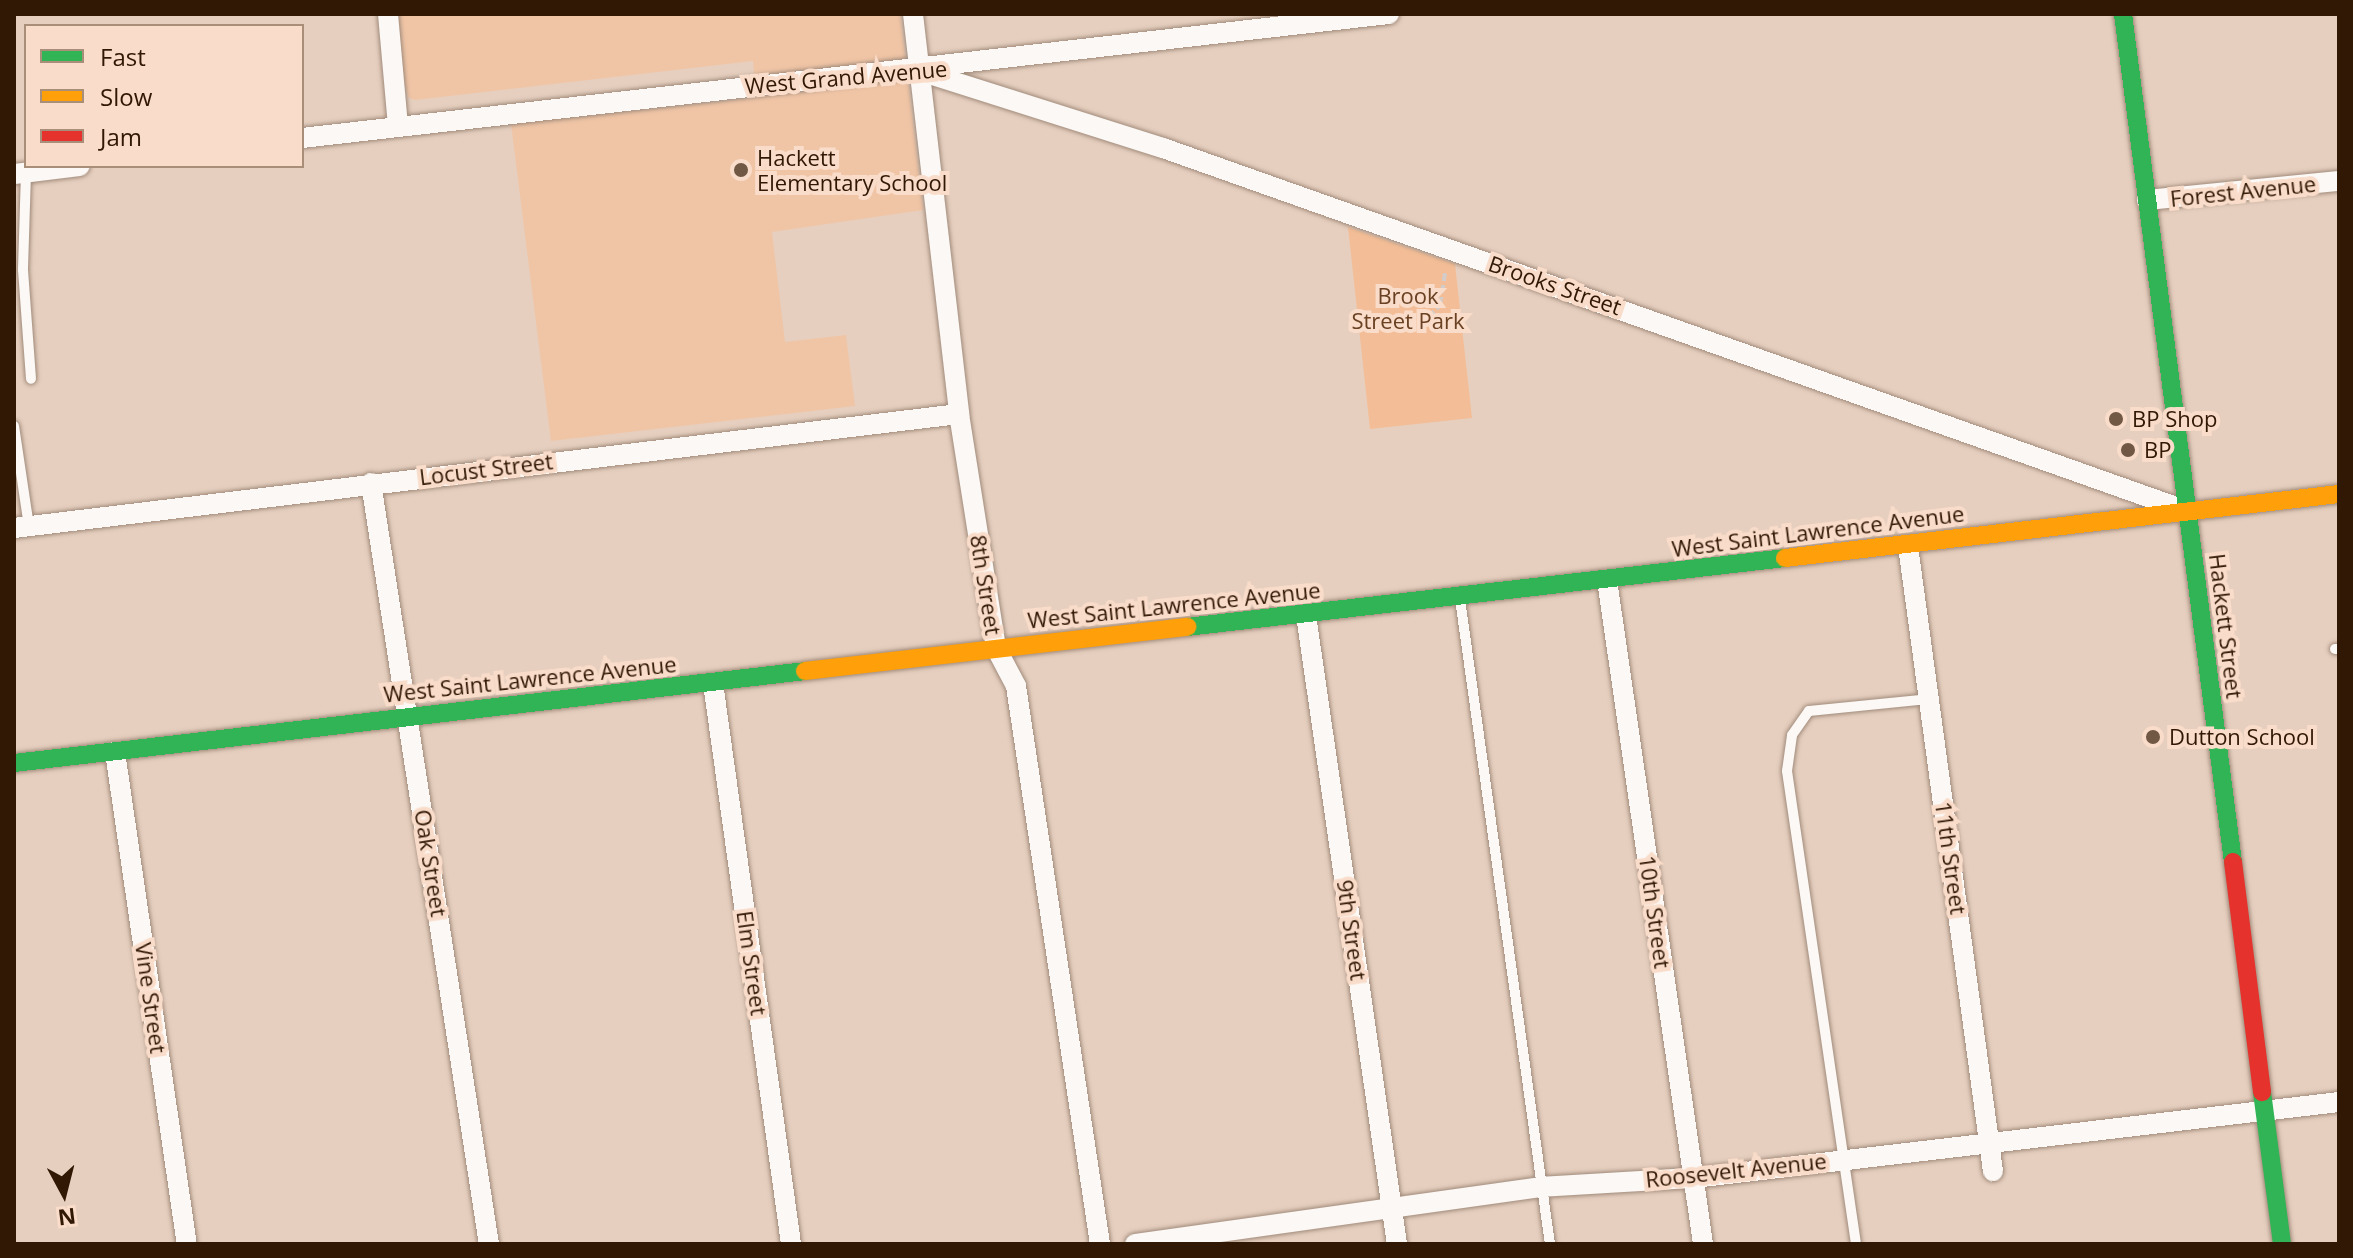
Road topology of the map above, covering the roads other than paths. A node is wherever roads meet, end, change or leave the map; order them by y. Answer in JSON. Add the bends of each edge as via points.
{"nodes":[{"id":1,"x":388,"y":14,"type":"edge"},
{"id":2,"x":913,"y":14,"type":"edge"},
{"id":3,"x":1389,"y":14,"type":"edge"},
{"id":4,"x":2123,"y":14,"type":"edge"},
{"id":5,"x":920,"y":71,"type":"junction"},
{"id":6,"x":398,"y":126,"type":"junction"},
{"id":7,"x":304,"y":138,"type":"edge"},
{"id":8,"x":65,"y":168,"type":"edge"},
{"id":9,"x":20,"y":174,"type":"edge"},
{"id":10,"x":2339,"y":181,"type":"edge"},
{"id":11,"x":2147,"y":200,"type":"junction"},
{"id":12,"x":31,"y":379,"type":"dead end"},
{"id":13,"x":959,"y":414,"type":"junction"},
{"id":14,"x":14,"y":426,"type":"edge"},
{"id":15,"x":371,"y":483,"type":"junction"},
{"id":16,"x":2339,"y":494,"type":"edge"},
{"id":17,"x":2186,"y":511,"type":"junction"},
{"id":18,"x":21,"y":527,"type":"edge"},
{"id":19,"x":1908,"y":546,"type":"junction"},
{"id":20,"x":1607,"y":580,"type":"junction"},
{"id":21,"x":1460,"y":597,"type":"junction"},
{"id":22,"x":1306,"y":615,"type":"junction"},
{"id":23,"x":996,"y":648,"type":"junction"},
{"id":24,"x":713,"y":683,"type":"junction"},
{"id":25,"x":1930,"y":699,"type":"junction"},
{"id":26,"x":409,"y":717,"type":"junction"},
{"id":27,"x":115,"y":752,"type":"junction"},
{"id":28,"x":14,"y":763,"type":"edge"},
{"id":29,"x":2339,"y":1102,"type":"edge"},
{"id":30,"x":2265,"y":1112,"type":"junction"},
{"id":31,"x":1989,"y":1142,"type":"junction"},
{"id":32,"x":1844,"y":1159,"type":"junction"},
{"id":33,"x":1993,"y":1171,"type":"dead end"},
{"id":34,"x":1694,"y":1178,"type":"junction"},
{"id":35,"x":1541,"y":1187,"type":"junction"},
{"id":36,"x":1392,"y":1204,"type":"junction"},
{"id":37,"x":1252,"y":1237,"type":"edge"},
{"id":38,"x":187,"y":1244,"type":"edge"},
{"id":39,"x":489,"y":1244,"type":"edge"},
{"id":40,"x":791,"y":1244,"type":"edge"},
{"id":41,"x":1100,"y":1244,"type":"edge"},
{"id":42,"x":1135,"y":1244,"type":"edge"},
{"id":43,"x":1397,"y":1244,"type":"edge"},
{"id":44,"x":1550,"y":1244,"type":"edge"},
{"id":45,"x":1703,"y":1244,"type":"edge"},
{"id":46,"x":1856,"y":1244,"type":"edge"},
{"id":47,"x":2282,"y":1244,"type":"edge"}],
"edges":[{"from":1,"to":6,"type":"street"},
{"from":2,"to":5,"type":"street","name":"8th Street"},
{"from":3,"to":5,"type":"street","name":"West Grand Avenue"},
{"from":4,"to":11,"type":"street","name":"Hackett Street"},
{"from":5,"to":6,"type":"street","name":"West Grand Avenue"},
{"from":5,"to":13,"type":"street","name":"8th Street"},
{"from":5,"to":17,"type":"street","name":"Brooks Street","via":[[1163,148]]},
{"from":6,"to":7,"type":"street","name":"West Grand Avenue"},
{"from":8,"to":9,"type":"street"},
{"from":9,"to":12,"type":"lane"},
{"from":10,"to":11,"type":"street","name":"Forest Avenue"},
{"from":11,"to":17,"type":"street","name":"Hackett Street"},
{"from":13,"to":15,"type":"street","name":"Locust Street"},
{"from":13,"to":23,"type":"street","name":"8th Street"},
{"from":14,"to":18,"type":"lane"},
{"from":15,"to":18,"type":"street","name":"Locust Street"},
{"from":15,"to":26,"type":"street","name":"Oak Street"},
{"from":16,"to":17,"type":"street","name":"West Saint Lawrence Avenue"},
{"from":17,"to":19,"type":"street","name":"West Saint Lawrence Avenue"},
{"from":17,"to":30,"type":"street","name":"Hackett Street"},
{"from":19,"to":20,"type":"street","name":"West Saint Lawrence Avenue"},
{"from":19,"to":25,"type":"street","name":"11th Street"},
{"from":20,"to":21,"type":"street","name":"West Saint Lawrence Avenue"},
{"from":20,"to":34,"type":"street","name":"10th Street"},
{"from":21,"to":22,"type":"street","name":"West Saint Lawrence Avenue"},
{"from":21,"to":35,"type":"lane"},
{"from":22,"to":23,"type":"street","name":"West Saint Lawrence Avenue"},
{"from":22,"to":36,"type":"street","name":"9th Street"},
{"from":23,"to":24,"type":"street","name":"West Saint Lawrence Avenue"},
{"from":23,"to":41,"type":"street","name":"8th Street","via":[[1016,686]]},
{"from":24,"to":26,"type":"street","name":"West Saint Lawrence Avenue"},
{"from":24,"to":40,"type":"street","name":"Elm Street"},
{"from":25,"to":31,"type":"street","name":"11th Street"},
{"from":25,"to":32,"type":"lane","via":[[1809,711],[1792,735],[1787,771]]},
{"from":26,"to":27,"type":"street","name":"West Saint Lawrence Avenue"},
{"from":26,"to":39,"type":"street","name":"Oak Street"},
{"from":27,"to":28,"type":"street","name":"West Saint Lawrence Avenue"},
{"from":27,"to":38,"type":"street","name":"Vine Street"},
{"from":29,"to":30,"type":"street","name":"Roosevelt Avenue"},
{"from":30,"to":31,"type":"street","name":"Roosevelt Avenue"},
{"from":30,"to":47,"type":"street","name":"Hackett Street"},
{"from":31,"to":32,"type":"street","name":"Roosevelt Avenue"},
{"from":31,"to":33,"type":"street","name":"11th Street"},
{"from":32,"to":34,"type":"street","name":"Roosevelt Avenue"},
{"from":32,"to":46,"type":"lane"},
{"from":34,"to":35,"type":"street","name":"Roosevelt Avenue"},
{"from":34,"to":45,"type":"street","name":"10th Street"},
{"from":35,"to":36,"type":"street","name":"Roosevelt Avenue"},
{"from":35,"to":44,"type":"lane"},
{"from":36,"to":37,"type":"street","name":"Roosevelt Avenue"},
{"from":36,"to":43,"type":"street","name":"9th Street"},
{"from":37,"to":42,"type":"street","name":"Roosevelt Avenue"}]}
